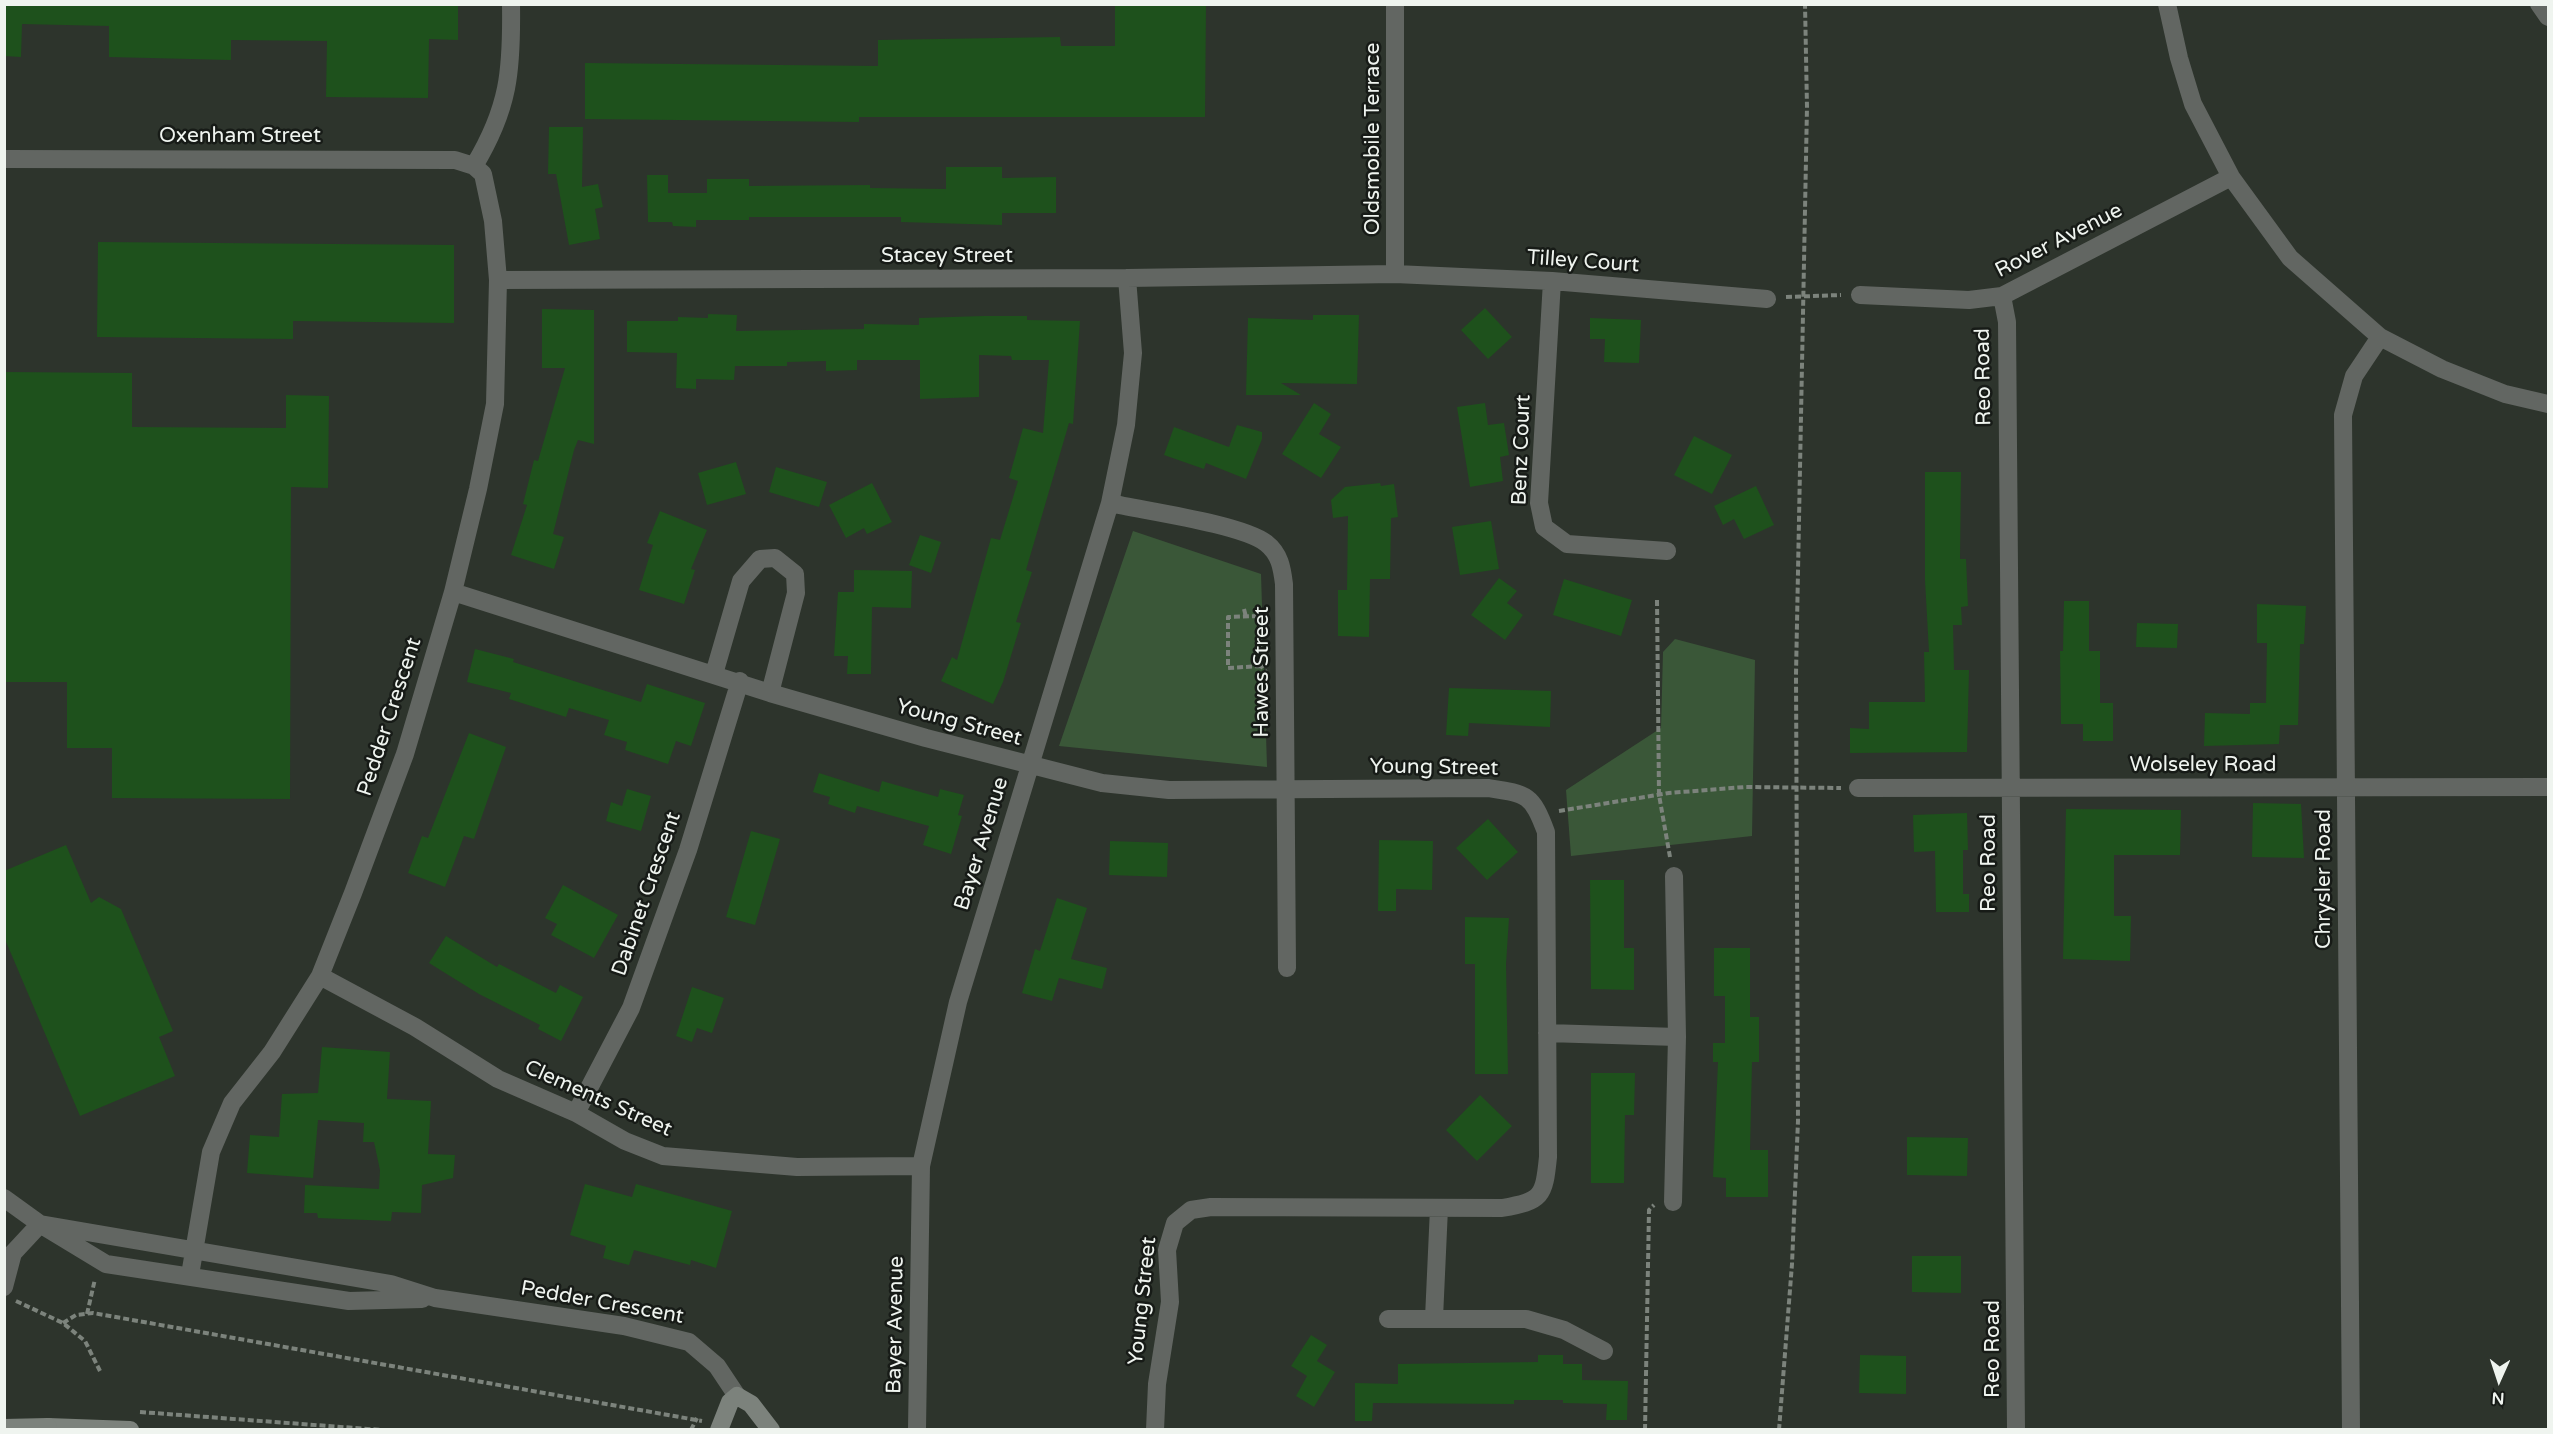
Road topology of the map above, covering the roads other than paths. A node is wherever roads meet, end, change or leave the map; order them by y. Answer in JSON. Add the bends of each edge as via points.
{"nodes":[{"id":1,"x":512,"y":4,"type":"edge"},
{"id":2,"x":1395,"y":4,"type":"edge"},
{"id":3,"x":2167,"y":4,"type":"edge"},
{"id":4,"x":2539,"y":4,"type":"edge"},
{"id":5,"x":2548,"y":17,"type":"edge"},
{"id":6,"x":4,"y":159,"type":"edge"},
{"id":7,"x":474,"y":166,"type":"junction"},
{"id":8,"x":2231,"y":177,"type":"junction"},
{"id":9,"x":1395,"y":274,"type":"junction"},
{"id":10,"x":1127,"y":278,"type":"junction"},
{"id":11,"x":498,"y":280,"type":"junction"},
{"id":12,"x":1552,"y":281,"type":"junction"},
{"id":13,"x":1860,"y":295,"type":"road end"},
{"id":14,"x":2002,"y":297,"type":"junction"},
{"id":15,"x":1767,"y":299,"type":"road end"},
{"id":16,"x":2380,"y":337,"type":"junction"},
{"id":17,"x":2548,"y":404,"type":"edge"},
{"id":18,"x":1110,"y":503,"type":"junction"},
{"id":19,"x":1667,"y":551,"type":"dead end"},
{"id":20,"x":453,"y":592,"type":"junction"},
{"id":21,"x":714,"y":674,"type":"junction"},
{"id":22,"x":740,"y":681,"type":"junction"},
{"id":23,"x":770,"y":693,"type":"junction"},
{"id":24,"x":1029,"y":766,"type":"junction"},
{"id":25,"x":2346,"y":787,"type":"junction"},
{"id":26,"x":2548,"y":787,"type":"edge"},
{"id":27,"x":1858,"y":788,"type":"road end"},
{"id":28,"x":2011,"y":788,"type":"junction"},
{"id":29,"x":1285,"y":789,"type":"junction"},
{"id":30,"x":1674,"y":876,"type":"road end"},
{"id":31,"x":1287,"y":968,"type":"dead end"},
{"id":32,"x":320,"y":976,"type":"junction"},
{"id":33,"x":1547,"y":1033,"type":"junction"},
{"id":34,"x":1677,"y":1037,"type":"junction"},
{"id":35,"x":576,"y":1113,"type":"junction"},
{"id":36,"x":921,"y":1166,"type":"junction"},
{"id":37,"x":1673,"y":1196,"type":"road end"},
{"id":38,"x":4,"y":1197,"type":"edge"},
{"id":39,"x":1439,"y":1208,"type":"junction"},
{"id":40,"x":40,"y":1224,"type":"junction"},
{"id":41,"x":195,"y":1248,"type":"junction"},
{"id":42,"x":190,"y":1275,"type":"junction"},
{"id":43,"x":4,"y":1287,"type":"edge"},
{"id":44,"x":435,"y":1299,"type":"junction"},
{"id":45,"x":1434,"y":1318,"type":"junction"},
{"id":46,"x":1388,"y":1319,"type":"dead end"},
{"id":47,"x":1604,"y":1351,"type":"dead end"},
{"id":48,"x":737,"y":1396,"type":"junction"},
{"id":49,"x":4,"y":1420,"type":"edge"},
{"id":50,"x":131,"y":1421,"type":"edge"},
{"id":51,"x":711,"y":1425,"type":"edge"},
{"id":52,"x":6,"y":1429,"type":"edge"},
{"id":53,"x":771,"y":1430,"type":"edge"},
{"id":54,"x":917,"y":1430,"type":"edge"},
{"id":55,"x":1155,"y":1430,"type":"edge"},
{"id":56,"x":2016,"y":1430,"type":"edge"},
{"id":57,"x":2351,"y":1430,"type":"edge"}],
"edges":[{"from":1,"to":7,"type":"street","via":[[512,54],[506,98]]},
{"from":2,"to":9,"type":"street","name":"Oldsmobile Terrace"},
{"from":3,"to":8,"type":"street","via":[[2193,104]]},
{"from":4,"to":5,"type":"street"},
{"from":6,"to":7,"type":"street","name":"Oxenham Street","via":[[437,158]]},
{"from":7,"to":11,"type":"street","name":"Pedder Crescent","via":[[483,174],[487,189]]},
{"from":8,"to":14,"type":"street","name":"Rover Avenue"},
{"from":8,"to":16,"type":"street","via":[[2290,258]]},
{"from":9,"to":10,"type":"street","name":"Stacey Street"},
{"from":9,"to":12,"type":"street","name":"Tilley Court"},
{"from":10,"to":11,"type":"street","name":"Stacey Street"},
{"from":10,"to":18,"type":"street","name":"Bayer Avenue","via":[[1133,353],[1126,425]]},
{"from":11,"to":20,"type":"street","name":"Pedder Crescent","via":[[495,404]]},
{"from":12,"to":15,"type":"street","name":"Tilley Court"},
{"from":12,"to":19,"type":"street","name":"Benz Court","via":[[1539,503],[1544,528],[1567,544]]},
{"from":13,"to":14,"type":"street","name":"Rover Avenue","via":[[1969,300]]},
{"from":14,"to":28,"type":"street","name":"Reo Road","via":[[2007,322]]},
{"from":16,"to":17,"type":"street","via":[[2442,369],[2505,394]]},
{"from":16,"to":25,"type":"street","name":"Chrysler Road","via":[[2354,376],[2343,415]]},
{"from":18,"to":24,"type":"street","name":"Bayer Avenue"},
{"from":18,"to":29,"type":"street","name":"Hawes Street","via":[[1239,530],[1266,543],[1281,561]]},
{"from":20,"to":21,"type":"street","name":"Young Street"},
{"from":20,"to":32,"type":"street","name":"Pedder Crescent","via":[[405,754]]},
{"from":21,"to":22,"type":"street","name":"Young Street"},
{"from":21,"to":23,"type":"street","via":[[741,580],[760,559],[775,558],[795,573],[796,593]]},
{"from":22,"to":23,"type":"street","name":"Young Street"},
{"from":22,"to":35,"type":"street","name":"Dabinet Crescent","via":[[688,850],[631,1008]]},
{"from":23,"to":24,"type":"street","name":"Young Street"},
{"from":24,"to":29,"type":"street","name":"Young Street","via":[[1102,783],[1169,790]]},
{"from":24,"to":36,"type":"street","name":"Bayer Avenue","via":[[958,1002]]},
{"from":25,"to":26,"type":"street","name":"Wolseley Road"},
{"from":25,"to":28,"type":"street","name":"Wolseley Road"},
{"from":25,"to":57,"type":"street","name":"Chrysler Road"},
{"from":27,"to":28,"type":"street","name":"Wolseley Road"},
{"from":28,"to":56,"type":"street","name":"Reo Road"},
{"from":29,"to":31,"type":"street","name":"Hawes Street"},
{"from":29,"to":33,"type":"street","name":"Young Street","via":[[1488,788],[1522,793],[1537,810],[1546,832]]},
{"from":30,"to":34,"type":"street"},
{"from":32,"to":35,"type":"street","name":"Clements Street","via":[[415,1027],[498,1079]]},
{"from":32,"to":41,"type":"street","name":"Pedder Crescent","via":[[272,1052],[232,1103],[211,1152]]},
{"from":33,"to":34,"type":"street"},
{"from":33,"to":39,"type":"street","name":"Young Street","via":[[1545,1186],[1530,1203],[1502,1208]]},
{"from":34,"to":37,"type":"street"},
{"from":35,"to":36,"type":"street","name":"Clements Street","via":[[663,1156],[797,1167]]},
{"from":36,"to":54,"type":"street","name":"Bayer Avenue"},
{"from":38,"to":40,"type":"street"},
{"from":39,"to":45,"type":"street"},
{"from":39,"to":55,"type":"street","name":"Young Street","via":[[1191,1210],[1175,1223],[1167,1251],[1170,1302],[1157,1384]]},
{"from":40,"to":41,"type":"street","name":"Pedder Crescent"},
{"from":40,"to":42,"type":"street","name":"Pedder Crescent","via":[[106,1264]]},
{"from":40,"to":43,"type":"street","via":[[13,1253]]},
{"from":41,"to":42,"type":"street","name":"Pedder Crescent"},
{"from":41,"to":44,"type":"street","name":"Pedder Crescent","via":[[391,1284]]},
{"from":42,"to":44,"type":"street","name":"Pedder Crescent","via":[[349,1301]]},
{"from":44,"to":48,"type":"street","name":"Pedder Crescent","via":[[624,1326],[689,1342],[717,1366]]},
{"from":45,"to":46,"type":"street"},
{"from":45,"to":47,"type":"street","via":[[1544,1322]]},
{"from":48,"to":51,"type":"main road"},
{"from":48,"to":53,"type":"main road","via":[[751,1404]]},
{"from":49,"to":52,"type":"street"},
{"from":50,"to":52,"type":"main road","bridge":true}]}
